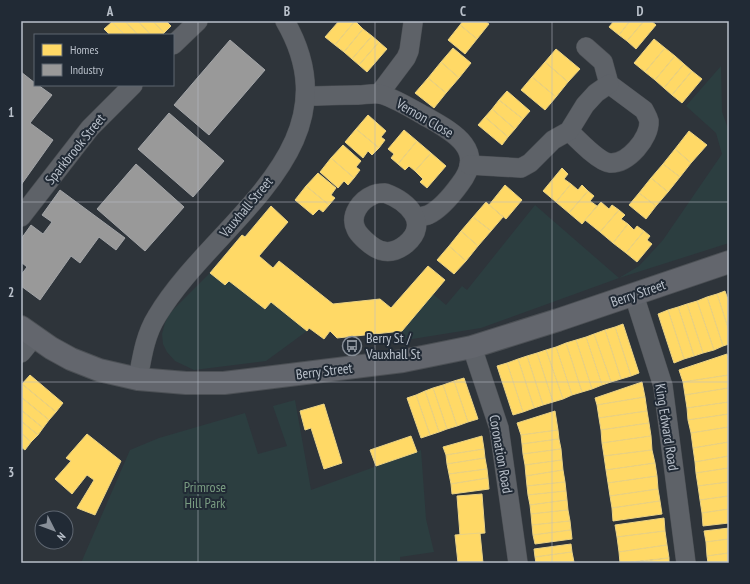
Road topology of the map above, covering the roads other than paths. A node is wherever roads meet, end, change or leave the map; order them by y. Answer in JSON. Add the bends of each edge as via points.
{"nodes":[{"id":1,"x":198,"y":21,"type":"edge"},
{"id":2,"x":285,"y":21,"type":"edge"},
{"id":3,"x":411,"y":22,"type":"edge"},
{"id":4,"x":174,"y":44,"type":"edge"},
{"id":5,"x":586,"y":47,"type":"dead end"},
{"id":6,"x":609,"y":84,"type":"junction"},
{"id":7,"x":132,"y":86,"type":"edge"},
{"id":8,"x":379,"y":94,"type":"junction"},
{"id":9,"x":306,"y":96,"type":"junction"},
{"id":10,"x":569,"y":131,"type":"junction"},
{"id":11,"x":469,"y":166,"type":"junction"},
{"id":12,"x":21,"y":217,"type":"edge"},
{"id":13,"x":416,"y":218,"type":"dead end"},
{"id":14,"x":729,"y":262,"type":"edge"},
{"id":15,"x":634,"y":295,"type":"junction"},
{"id":16,"x":25,"y":339,"type":"edge"},
{"id":17,"x":472,"y":347,"type":"junction"},
{"id":18,"x":138,"y":379,"type":"junction"},
{"id":19,"x":518,"y":563,"type":"edge"},
{"id":20,"x":686,"y":563,"type":"edge"}],
"edges":[{"from":1,"to":4,"type":"street"},
{"from":2,"to":9,"type":"street","name":"Vauxhall Street","via":[[300,56],[305,74]]},
{"from":3,"to":8,"type":"street","via":[[409,51],[406,58]]},
{"from":5,"to":6,"type":"street","via":[[603,62]]},
{"from":6,"to":10,"type":"street","via":[[585,105]]},
{"from":6,"to":10,"type":"street","via":[[647,115],[647,131],[631,155],[610,163],[601,159]]},
{"from":7,"to":12,"type":"street","name":"Sparkbrook Street","via":[[90,128]]},
{"from":8,"to":9,"type":"street","name":"Vernon Close"},
{"from":8,"to":11,"type":"street","name":"Vernon Close","via":[[407,106],[453,132],[467,148]]},
{"from":9,"to":18,"type":"street","name":"Vauxhall Street","via":[[295,142],[280,166],[260,193],[171,294],[156,317],[144,342]]},
{"from":10,"to":11,"type":"street","via":[[553,140],[530,163],[521,168]]},
{"from":11,"to":13,"type":"street","via":[[464,179],[449,198],[428,215]]},
{"from":14,"to":15,"type":"street","name":"Berry Street"},
{"from":15,"to":17,"type":"street","name":"Berry Street"},
{"from":15,"to":20,"type":"street","name":"King Edward Road","via":[[663,386]]},
{"from":16,"to":18,"type":"street","name":"Berry Street","via":[[99,370]]},
{"from":17,"to":18,"type":"street","name":"Berry Street","via":[[403,361],[224,383]]},
{"from":17,"to":19,"type":"street","name":"Coronation Road","via":[[499,428]]}]}
